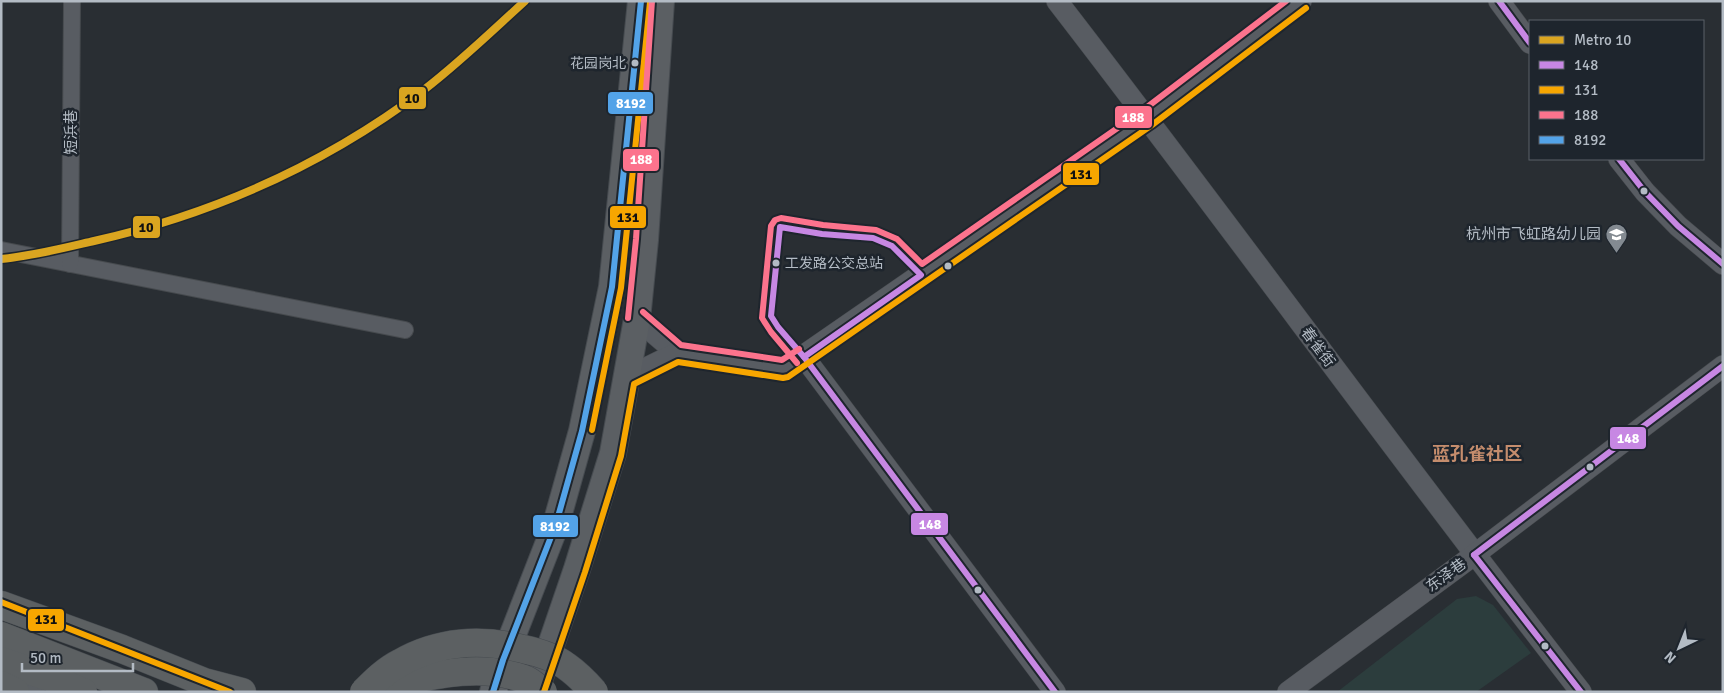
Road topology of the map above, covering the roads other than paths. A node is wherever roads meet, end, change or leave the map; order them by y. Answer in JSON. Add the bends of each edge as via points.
{"nodes":[{"id":1,"x":72,"y":1,"type":"edge"},
{"id":2,"x":640,"y":1,"type":"edge"},
{"id":3,"x":661,"y":1,"type":"edge"},
{"id":4,"x":1057,"y":1,"type":"edge"},
{"id":5,"x":1300,"y":1,"type":"edge"},
{"id":6,"x":1499,"y":1,"type":"edge"},
{"id":7,"x":1529,"y":42,"type":"edge"},
{"id":8,"x":1147,"y":118,"type":"junction"},
{"id":9,"x":1620,"y":160,"type":"edge"},
{"id":10,"x":1,"y":250,"type":"edge"},
{"id":11,"x":70,"y":264,"type":"junction"},
{"id":12,"x":1723,"y":264,"type":"edge"},
{"id":13,"x":637,"y":319,"type":"junction"},
{"id":14,"x":405,"y":330,"type":"dead end"},
{"id":15,"x":677,"y":353,"type":"junction"},
{"id":16,"x":804,"y":357,"type":"junction"},
{"id":17,"x":1723,"y":366,"type":"edge"},
{"id":18,"x":626,"y":378,"type":"junction"},
{"id":19,"x":1474,"y":555,"type":"junction"},
{"id":20,"x":1,"y":592,"type":"edge"},
{"id":21,"x":1,"y":605,"type":"edge"},
{"id":22,"x":1,"y":636,"type":"edge"},
{"id":23,"x":1,"y":641,"type":"edge"},
{"id":24,"x":1,"y":655,"type":"edge"},
{"id":25,"x":1,"y":661,"type":"edge"},
{"id":26,"x":43,"y":674,"type":"edge"},
{"id":27,"x":1,"y":679,"type":"edge"},
{"id":28,"x":1,"y":685,"type":"edge"},
{"id":29,"x":15,"y":692,"type":"edge"},
{"id":30,"x":83,"y":692,"type":"edge"},
{"id":31,"x":96,"y":692,"type":"edge"},
{"id":32,"x":133,"y":692,"type":"edge"},
{"id":33,"x":144,"y":692,"type":"edge"},
{"id":34,"x":242,"y":692,"type":"edge"},
{"id":35,"x":255,"y":692,"type":"edge"},
{"id":36,"x":350,"y":692,"type":"edge"},
{"id":37,"x":364,"y":692,"type":"edge"},
{"id":38,"x":493,"y":692,"type":"edge"},
{"id":39,"x":535,"y":692,"type":"edge"},
{"id":40,"x":543,"y":692,"type":"edge"},
{"id":41,"x":594,"y":692,"type":"edge"},
{"id":42,"x":1055,"y":692,"type":"edge"},
{"id":43,"x":1288,"y":692,"type":"edge"},
{"id":44,"x":1581,"y":692,"type":"edge"}],
"edges":[{"from":1,"to":11,"type":"street","name":"短浜巷"},
{"from":2,"to":38,"type":"main road","via":[[612,287],[584,421],[556,524]]},
{"from":3,"to":13,"type":"main road"},
{"from":4,"to":8,"type":"street","name":"春雀街"},
{"from":5,"to":8,"type":"street"},
{"from":6,"to":7,"type":"street"},
{"from":8,"to":16,"type":"street"},
{"from":8,"to":19,"type":"street","name":"春雀街"},
{"from":9,"to":12,"type":"street","via":[[1678,226]]},
{"from":10,"to":11,"type":"street"},
{"from":11,"to":14,"type":"street"},
{"from":13,"to":15,"type":"street"},
{"from":13,"to":18,"type":"main road"},
{"from":15,"to":16,"type":"street","via":[[784,369]]},
{"from":15,"to":18,"type":"street"},
{"from":16,"to":42,"type":"street"},
{"from":17,"to":19,"type":"street","name":"东泽巷"},
{"from":18,"to":39,"type":"main road","via":[[613,453]]},
{"from":19,"to":43,"type":"street","name":"东泽巷"},
{"from":19,"to":44,"type":"street","name":"春雀街"},
{"from":20,"to":35,"type":"main road"},
{"from":21,"to":34,"type":"highway","via":[[204,682]]},
{"from":22,"to":33,"type":"highway"},
{"from":23,"to":26,"type":"main road"},
{"from":24,"to":26,"type":"main road"},
{"from":25,"to":30,"type":"highway"},
{"from":26,"to":27,"type":"main road"},
{"from":26,"to":31,"type":"main road"},
{"from":26,"to":32,"type":"main road"},
{"from":28,"to":29,"type":"highway"},
{"from":36,"to":40,"type":"highway","bridge":true,"via":[[448,673],[489,672],[525,679]]},
{"from":37,"to":41,"type":"highway","bridge":true,"via":[[400,662],[447,646],[476,642],[538,652],[565,665]]}]}
